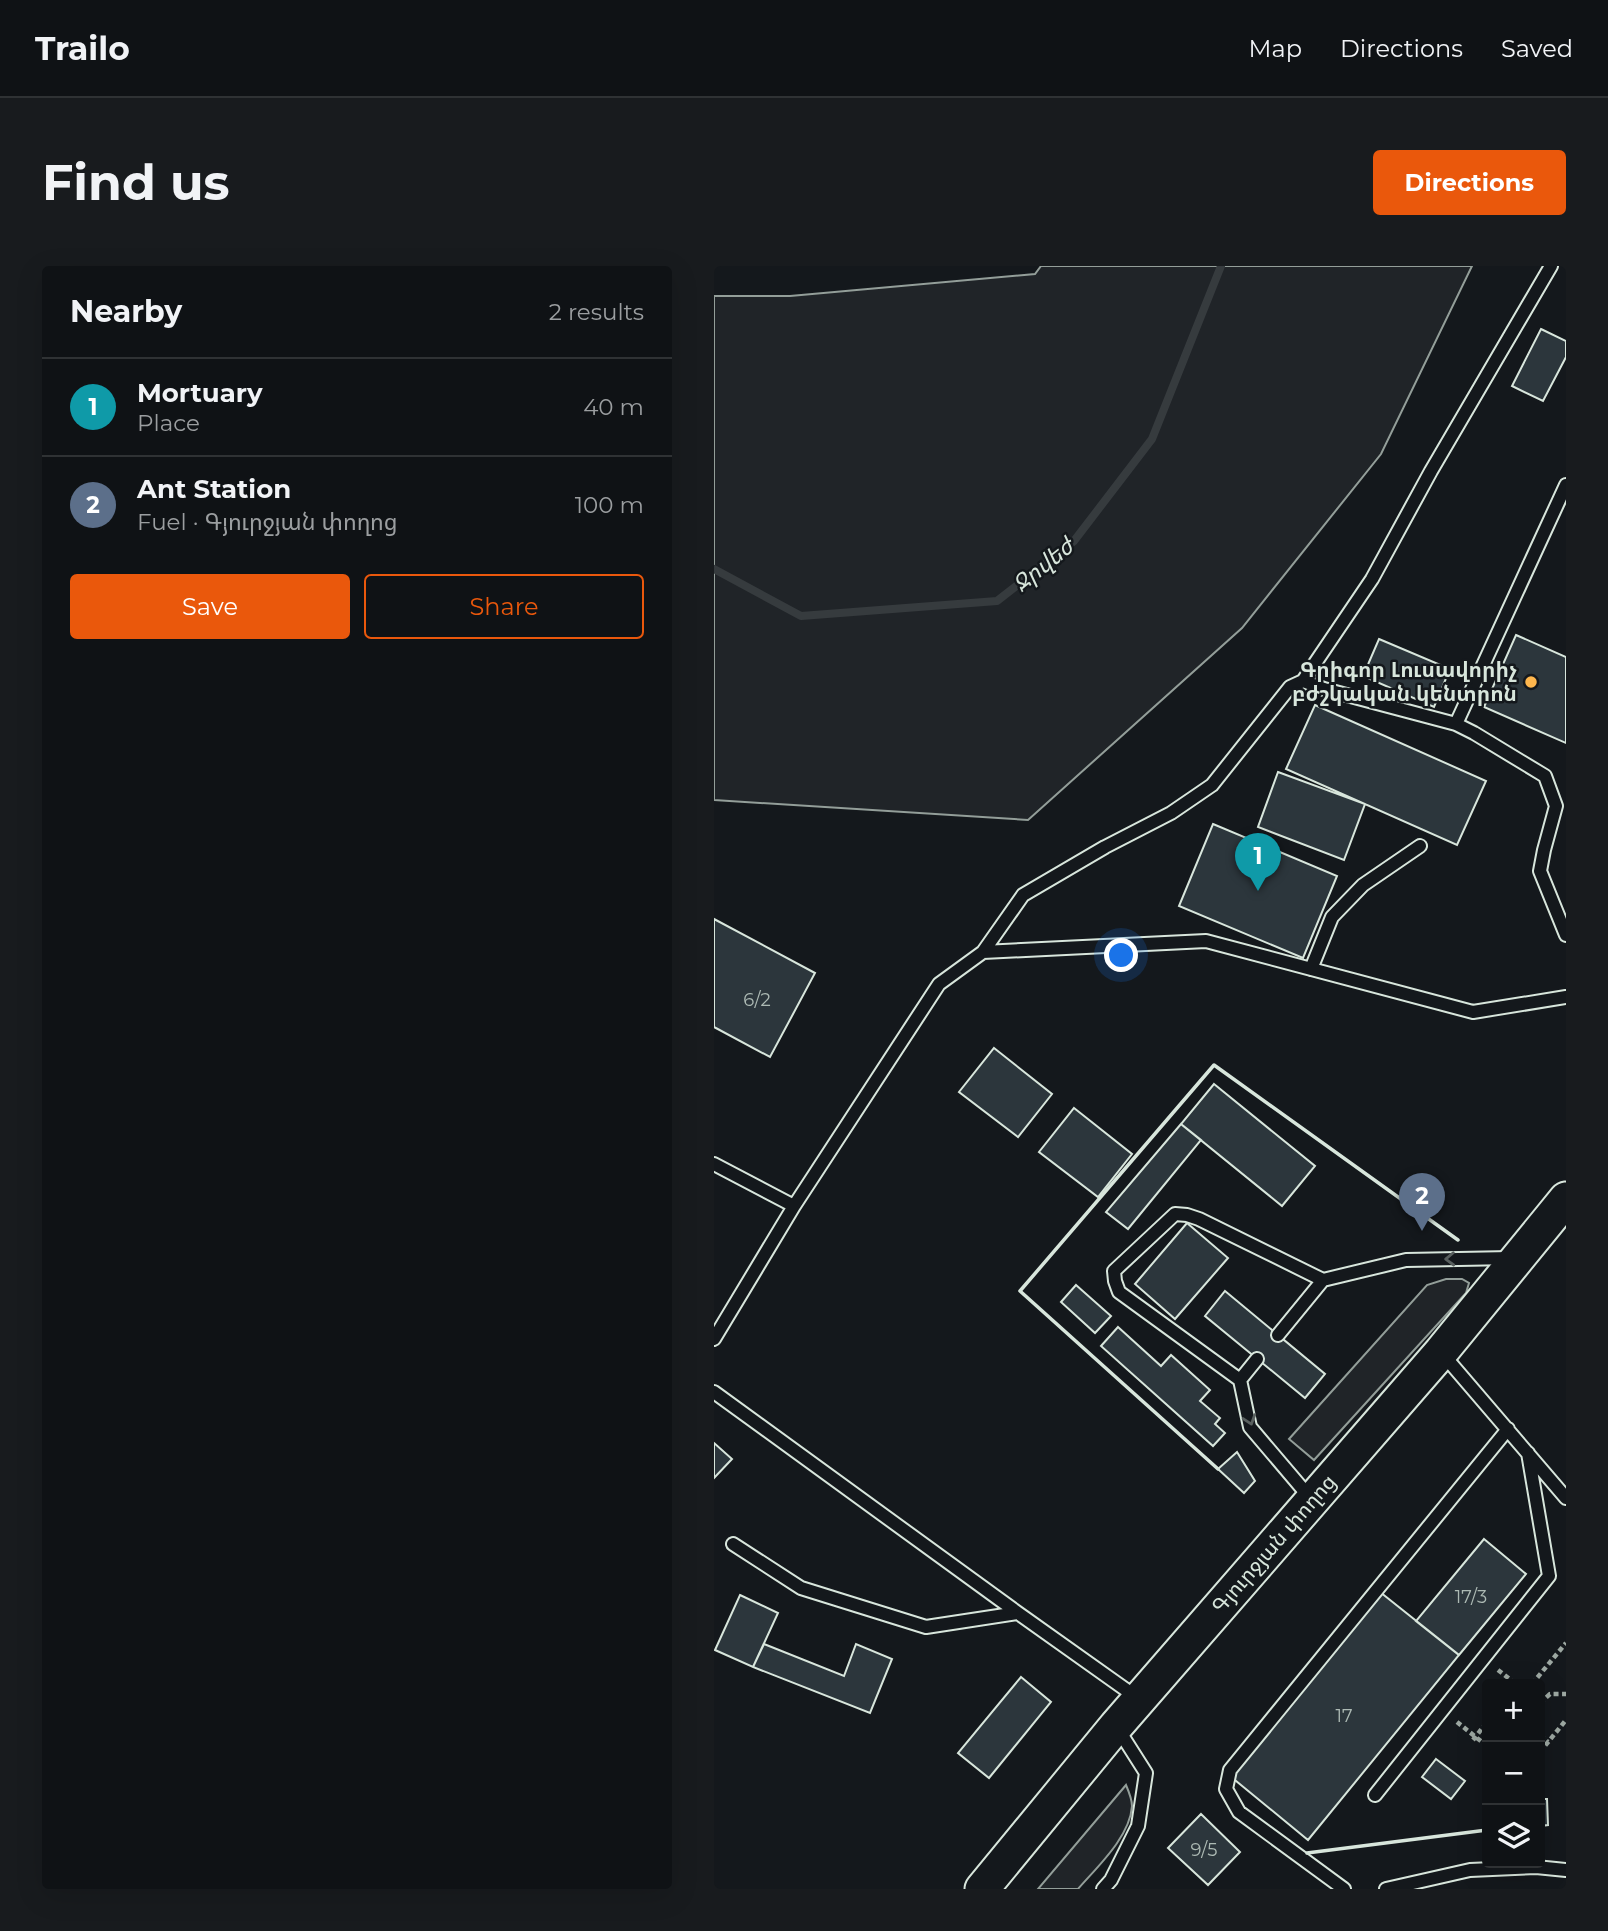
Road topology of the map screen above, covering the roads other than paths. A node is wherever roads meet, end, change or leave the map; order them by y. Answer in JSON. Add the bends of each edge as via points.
{"nodes":[{"id":1,"x":1551,"y":266,"type":"edge"},
{"id":2,"x":1566,"y":485,"type":"edge"},
{"id":3,"x":1561,"y":508,"type":"edge"},
{"id":4,"x":1303,"y":681,"type":"junction"},
{"id":5,"x":1456,"y":724,"type":"junction"},
{"id":6,"x":1420,"y":846,"type":"dead end"},
{"id":7,"x":1566,"y":935,"type":"edge"},
{"id":8,"x":983,"y":953,"type":"junction"},
{"id":9,"x":1311,"y":969,"type":"junction"},
{"id":10,"x":1566,"y":997,"type":"edge"},
{"id":11,"x":714,"y":1164,"type":"edge"},
{"id":12,"x":1566,"y":1199,"type":"edge"},
{"id":13,"x":794,"y":1206,"type":"junction"},
{"id":14,"x":1518,"y":1258,"type":"junction"},
{"id":15,"x":1323,"y":1280,"type":"junction"},
{"id":16,"x":1278,"y":1335,"type":"dead end"},
{"id":17,"x":714,"y":1339,"type":"edge"},
{"id":18,"x":1441,"y":1352,"type":"junction"},
{"id":19,"x":1257,"y":1359,"type":"dead end"},
{"id":20,"x":1240,"y":1380,"type":"junction"},
{"id":21,"x":714,"y":1392,"type":"edge"},
{"id":22,"x":1508,"y":1429,"type":"junction"},
{"id":23,"x":1528,"y":1453,"type":"junction"},
{"id":24,"x":1566,"y":1498,"type":"edge"},
{"id":25,"x":1312,"y":1500,"type":"junction"},
{"id":26,"x":733,"y":1544,"type":"dead end"},
{"id":27,"x":1018,"y":1614,"type":"junction"},
{"id":28,"x":1139,"y":1699,"type":"junction"},
{"id":29,"x":1116,"y":1726,"type":"junction"},
{"id":30,"x":1376,"y":1795,"type":"dead end"},
{"id":31,"x":1566,"y":1870,"type":"edge"},
{"id":32,"x":982,"y":1889,"type":"edge"},
{"id":33,"x":1103,"y":1889,"type":"edge"},
{"id":34,"x":1344,"y":1889,"type":"edge"},
{"id":35,"x":1386,"y":1889,"type":"edge"}],
"edges":[{"from":1,"to":4,"type":"lane","via":[[1372,579]]},
{"from":2,"to":3,"type":"lane"},
{"from":3,"to":5,"type":"lane"},
{"from":4,"to":5,"type":"lane"},
{"from":4,"to":8,"type":"lane","via":[[1290,687],[1212,785],[1171,813],[1023,895]]},
{"from":5,"to":7,"type":"lane","via":[[1545,776],[1556,806],[1540,871]]},
{"from":6,"to":9,"type":"lane","via":[[1363,886],[1332,916]]},
{"from":8,"to":9,"type":"lane","via":[[1206,941]]},
{"from":8,"to":13,"type":"lane","via":[[939,984]]},
{"from":9,"to":10,"type":"lane","via":[[1473,1012]]},
{"from":11,"to":13,"type":"lane"},
{"from":12,"to":14,"type":"main road","name":"Գյուրջյան փողոց"},
{"from":13,"to":17,"type":"lane"},
{"from":14,"to":15,"type":"lane","one_way":true,"via":[[1406,1260]]},
{"from":14,"to":18,"type":"main road","name":"Գյուրջյան փողոց"},
{"from":15,"to":16,"type":"lane"},
{"from":15,"to":20,"type":"lane","via":[[1199,1219],[1175,1214],[1114,1271],[1119,1292]]},
{"from":18,"to":22,"type":"lane"},
{"from":18,"to":25,"type":"main road","name":"Գյուրջյան փողոց"},
{"from":19,"to":20,"type":"lane"},
{"from":20,"to":25,"type":"lane","one_way":true,"via":[[1250,1427]]},
{"from":21,"to":27,"type":"lane"},
{"from":22,"to":23,"type":"lane"},
{"from":22,"to":34,"type":"lane","via":[[1230,1770],[1226,1789],[1240,1812]]},
{"from":23,"to":24,"type":"lane"},
{"from":23,"to":30,"type":"lane","via":[[1549,1576]]},
{"from":25,"to":28,"type":"main road","name":"Գյուրջյան փողոց"},
{"from":26,"to":27,"type":"lane","via":[[801,1588],[926,1627]]},
{"from":27,"to":28,"type":"lane"},
{"from":28,"to":29,"type":"main road","name":"Գյուրջյան փողոց"},
{"from":29,"to":32,"type":"main road","name":"Գյուրջյան փողոց"},
{"from":29,"to":33,"type":"lane","via":[[1146,1773],[1138,1826]]},
{"from":31,"to":35,"type":"lane","via":[[1470,1870]]}]}
